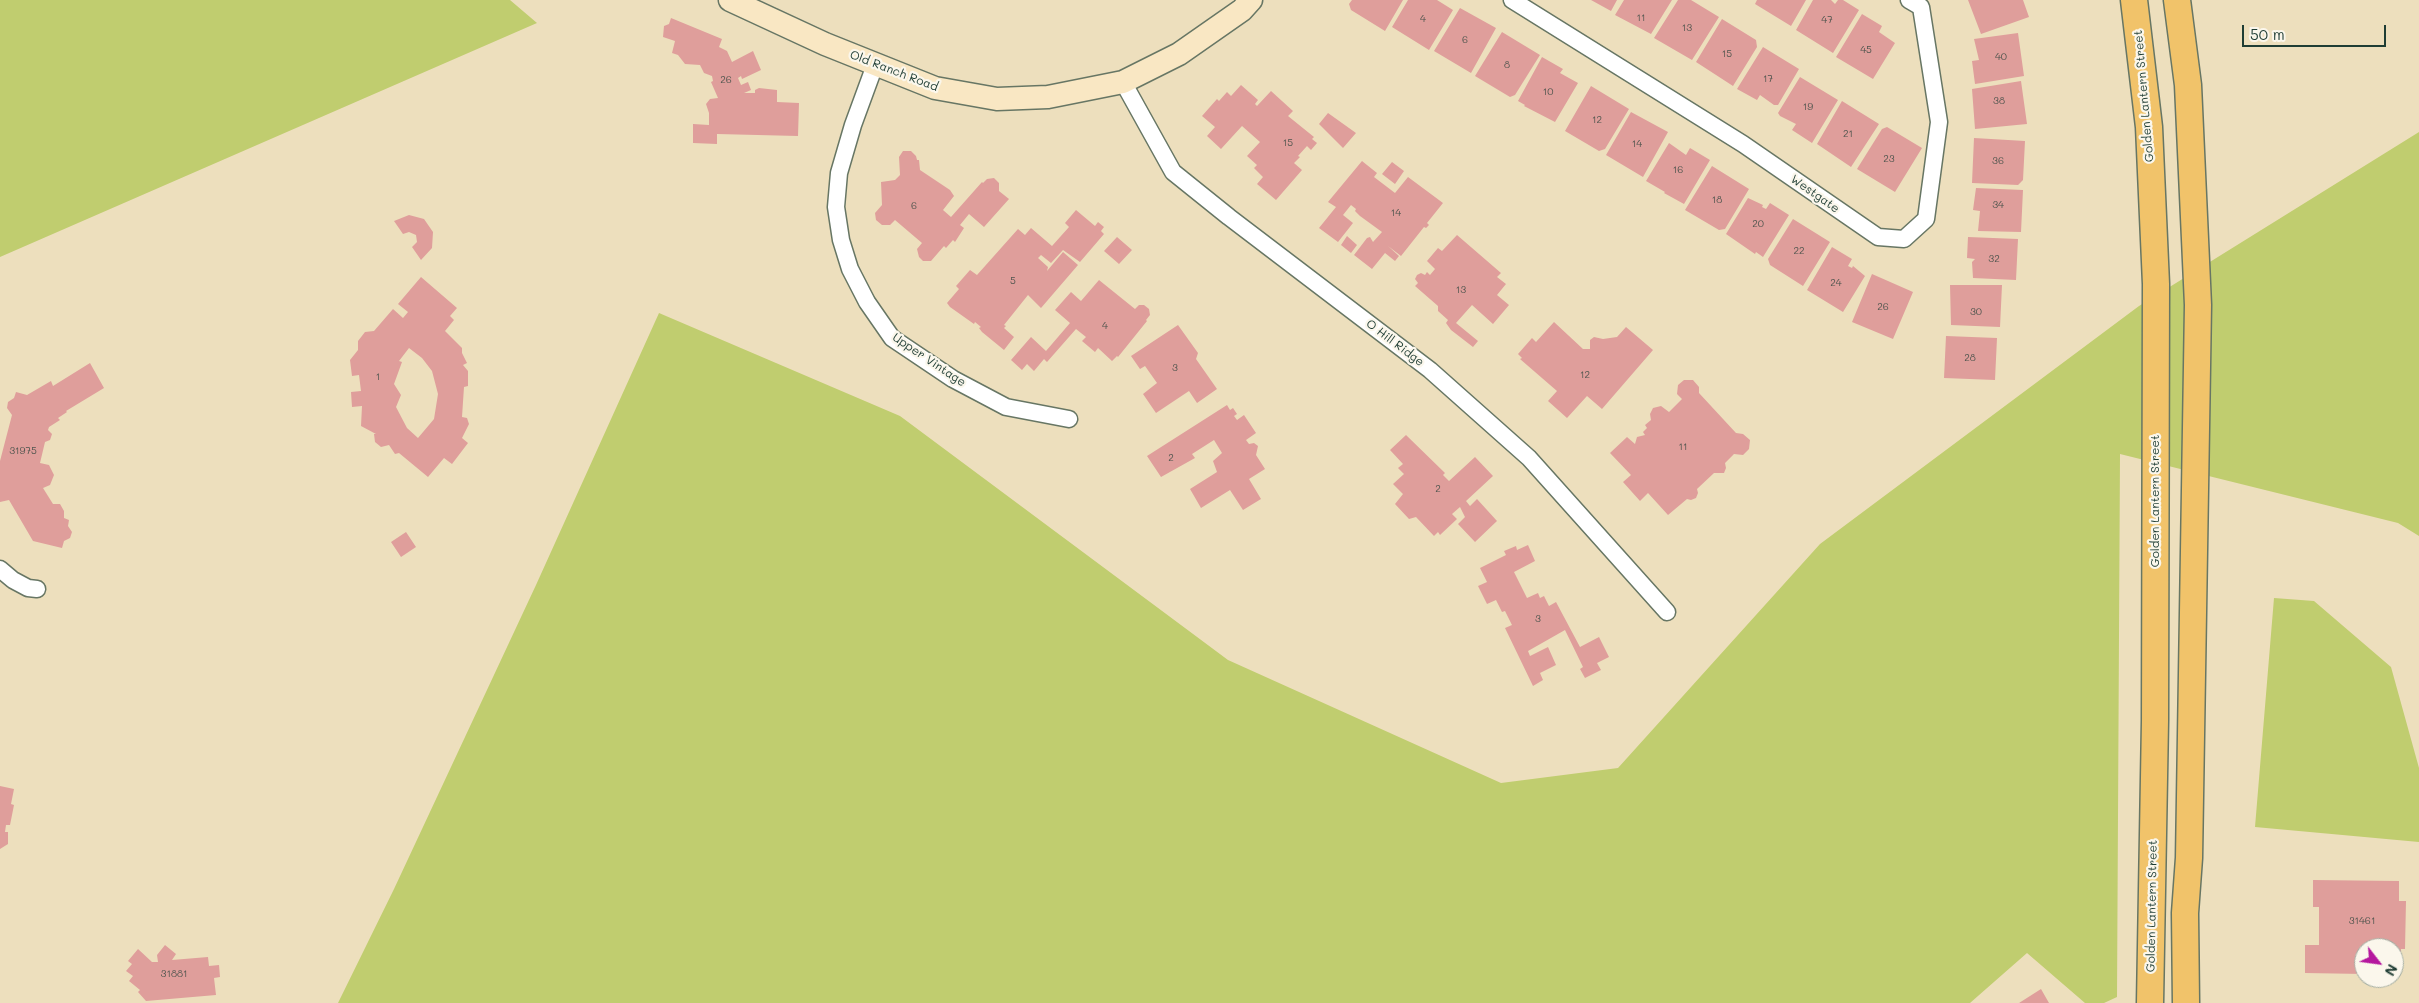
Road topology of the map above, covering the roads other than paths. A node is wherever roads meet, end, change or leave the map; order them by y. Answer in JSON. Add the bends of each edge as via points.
{"nodes":[{"id":1,"x":730,"y":0,"type":"edge"},
{"id":2,"x":1251,"y":0,"type":"edge"},
{"id":3,"x":1512,"y":0,"type":"edge"},
{"id":4,"x":1910,"y":0,"type":"edge"},
{"id":5,"x":2134,"y":0,"type":"edge"},
{"id":6,"x":2177,"y":0,"type":"edge"},
{"id":7,"x":875,"y":65,"type":"junction"},
{"id":8,"x":1122,"y":82,"type":"junction"},
{"id":9,"x":1069,"y":419,"type":"dead end"},
{"id":10,"x":0,"y":569,"type":"edge"},
{"id":11,"x":37,"y":589,"type":"dead end"},
{"id":12,"x":1667,"y":612,"type":"dead end"},
{"id":13,"x":2150,"y":1003,"type":"edge"},
{"id":14,"x":2186,"y":1003,"type":"edge"}],
"edges":[{"from":1,"to":7,"type":"street","name":"Old Ranch Road"},
{"from":2,"to":8,"type":"street","name":"Old Ranch Road","via":[[1242,10],[1179,54]]},
{"from":3,"to":4,"type":"street","name":"Westgate","via":[[1743,144],[1878,237],[1904,240],[1926,219],[1940,122],[1921,7]]},
{"from":5,"to":13,"type":"main road","name":"Golden Lantern Street","via":[[2150,128],[2156,284],[2156,721]]},
{"from":6,"to":14,"type":"main road","via":[[2188,85],[2198,305],[2189,858],[2185,913]]},
{"from":7,"to":8,"type":"street","name":"Old Ranch Road","via":[[935,88],[997,99],[1048,97]]},
{"from":7,"to":9,"type":"street","name":"Upper Vintage","via":[[839,173],[836,207],[850,269],[866,302],[892,338],[953,379],[1006,407]]},
{"from":8,"to":12,"type":"street","name":"O Hill Ridge","via":[[1173,172],[1451,388],[1529,458]]},
{"from":10,"to":11,"type":"street","via":[[13,580]]}]}
